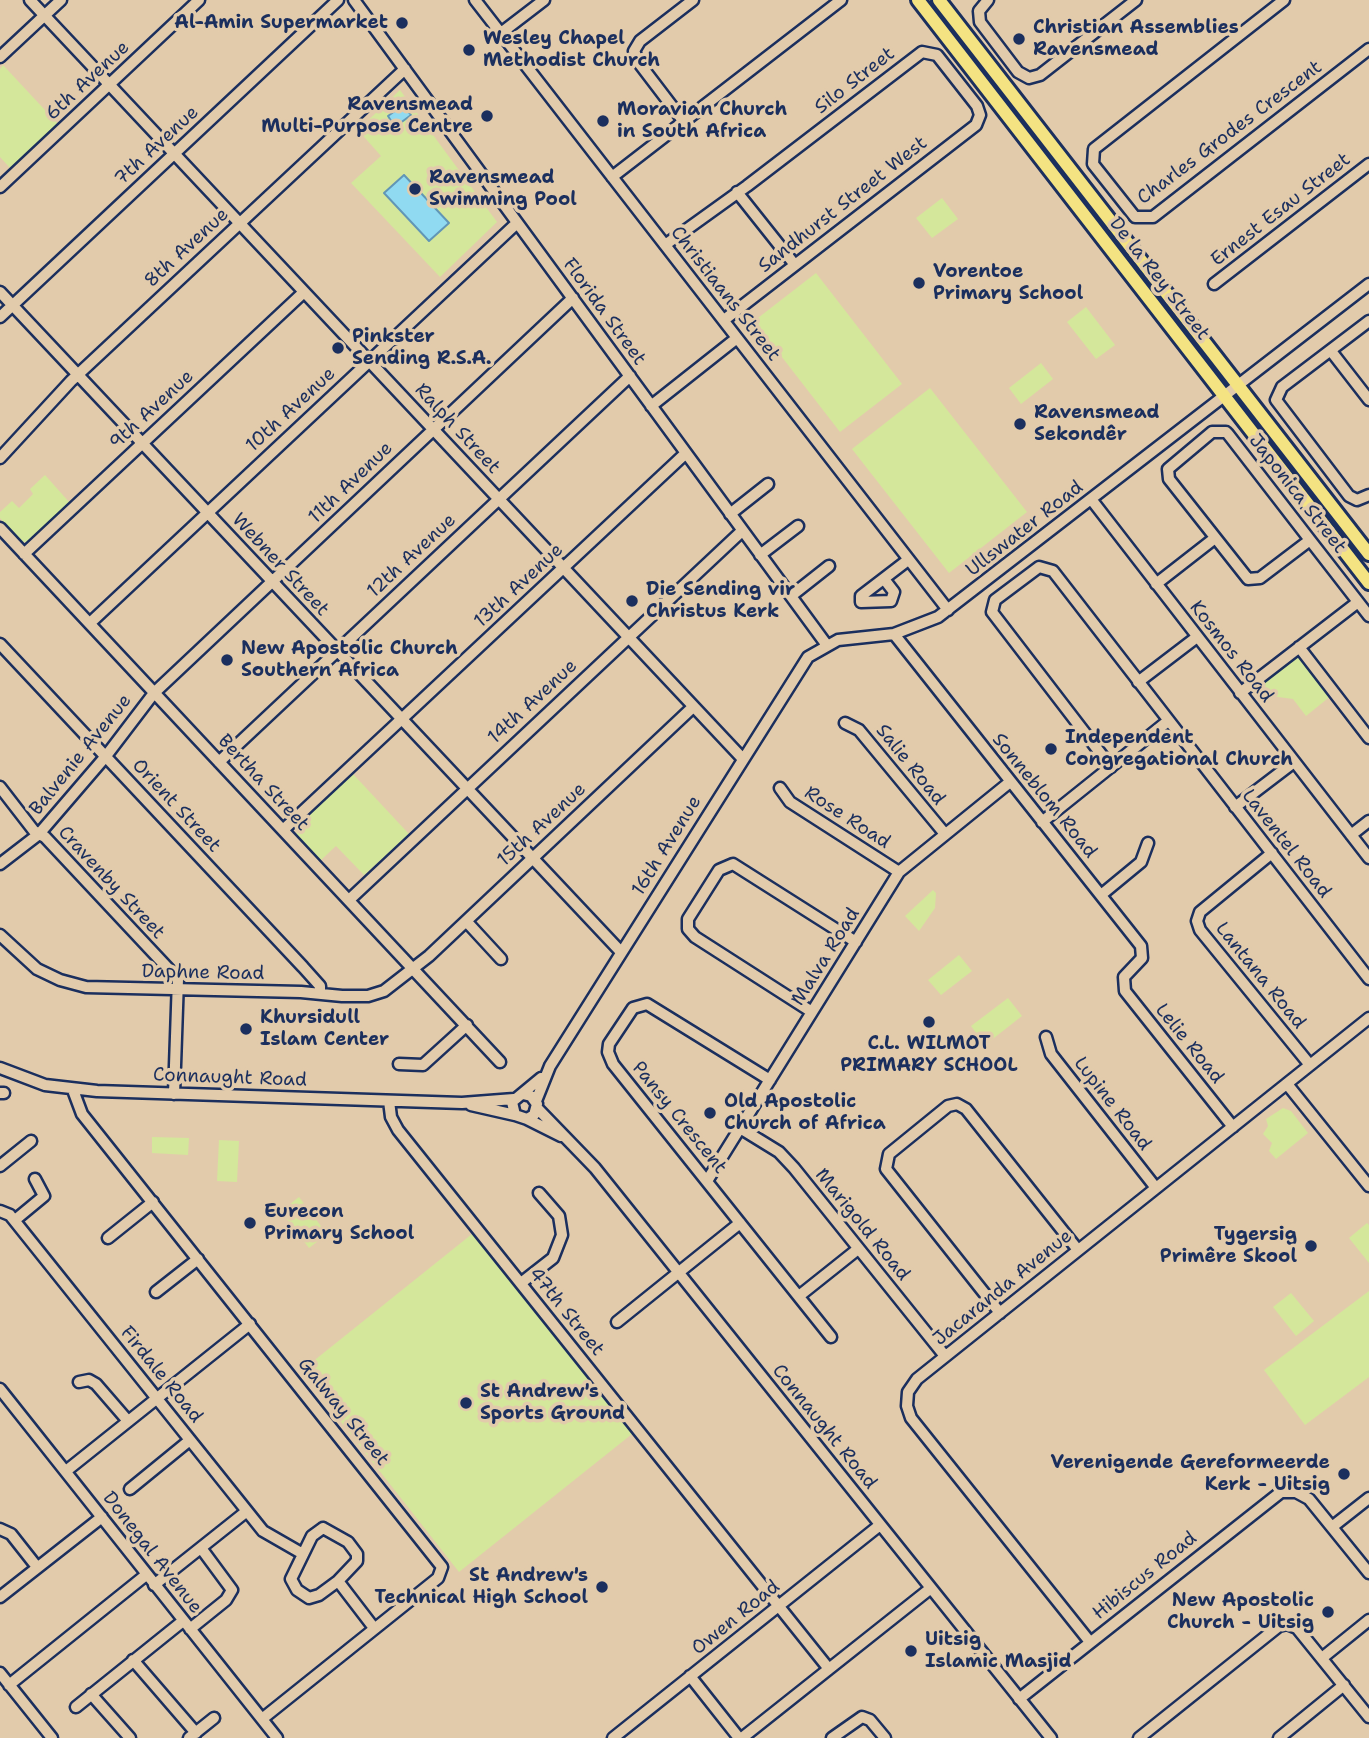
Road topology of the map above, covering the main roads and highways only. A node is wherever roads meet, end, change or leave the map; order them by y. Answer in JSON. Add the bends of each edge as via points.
{"nodes":[{"id":1,"x":918,"y":0,"type":"edge"},
{"id":2,"x":939,"y":0,"type":"edge"},
{"id":3,"x":1369,"y":554,"type":"edge"},
{"id":4,"x":1369,"y":583,"type":"edge"}],
"edges":[{"from":1,"to":4,"type":"main road","name":"De la Rey Street"},
{"from":2,"to":3,"type":"main road","name":"De la Rey Street"}]}
